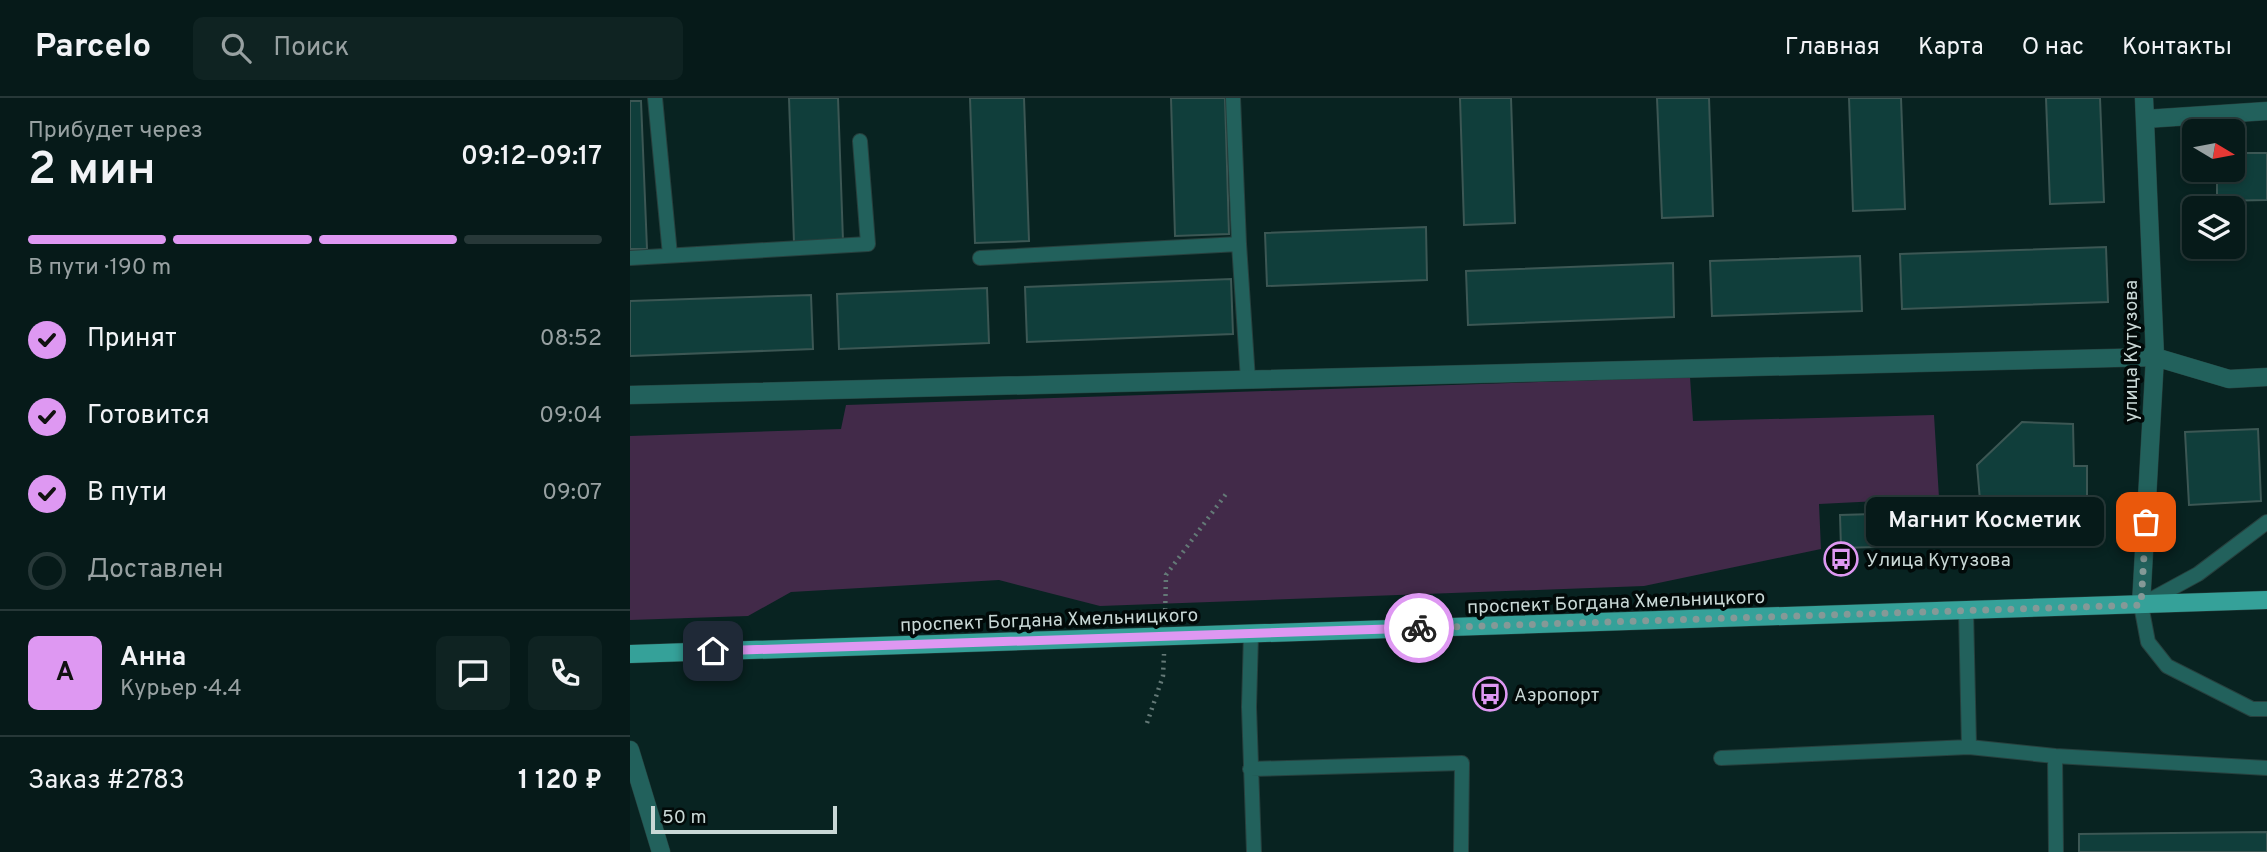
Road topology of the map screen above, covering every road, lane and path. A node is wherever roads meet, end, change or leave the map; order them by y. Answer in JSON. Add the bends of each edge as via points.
{"nodes":[{"id":1,"x":655,"y":98,"type":"edge"},
{"id":2,"x":1233,"y":98,"type":"edge"},
{"id":3,"x":2144,"y":98,"type":"edge"},
{"id":4,"x":2267,"y":111,"type":"edge"},
{"id":5,"x":2145,"y":119,"type":"junction"},
{"id":6,"x":860,"y":141,"type":"dead end"},
{"id":7,"x":1239,"y":244,"type":"junction"},
{"id":8,"x":670,"y":255,"type":"junction"},
{"id":9,"x":630,"y":258,"type":"edge"},
{"id":10,"x":980,"y":258,"type":"dead end"},
{"id":11,"x":2155,"y":357,"type":"junction"},
{"id":12,"x":2267,"y":377,"type":"edge"},
{"id":13,"x":1248,"y":380,"type":"junction"},
{"id":14,"x":630,"y":395,"type":"edge"},
{"id":15,"x":1226,"y":494,"type":"dead end"},
{"id":16,"x":2267,"y":522,"type":"edge"},
{"id":17,"x":2267,"y":600,"type":"edge"},
{"id":18,"x":2141,"y":605,"type":"junction"},
{"id":19,"x":1966,"y":610,"type":"junction"},
{"id":20,"x":1251,"y":634,"type":"junction"},
{"id":21,"x":1164,"y":636,"type":"junction"},
{"id":22,"x":630,"y":654,"type":"edge"},
{"id":23,"x":2267,"y":709,"type":"edge"},
{"id":24,"x":1147,"y":723,"type":"dead end"},
{"id":25,"x":1969,"y":747,"type":"junction"},
{"id":26,"x":630,"y":750,"type":"edge"},
{"id":27,"x":2055,"y":756,"type":"junction"},
{"id":28,"x":1721,"y":758,"type":"dead end"},
{"id":29,"x":2267,"y":768,"type":"edge"},
{"id":30,"x":1250,"y":769,"type":"junction"},
{"id":31,"x":661,"y":852,"type":"edge"},
{"id":32,"x":1254,"y":852,"type":"edge"},
{"id":33,"x":1461,"y":852,"type":"edge"},
{"id":34,"x":2056,"y":852,"type":"edge"}],
"edges":[{"from":1,"to":8,"type":"lane"},
{"from":2,"to":7,"type":"lane"},
{"from":3,"to":5,"type":"street","name":"улица Кутузова"},
{"from":4,"to":5,"type":"street"},
{"from":5,"to":11,"type":"street","name":"улица Кутузова"},
{"from":6,"to":8,"type":"lane","via":[[868,244]]},
{"from":7,"to":10,"type":"lane"},
{"from":7,"to":13,"type":"lane"},
{"from":8,"to":9,"type":"lane"},
{"from":11,"to":12,"type":"street","via":[[2229,379]]},
{"from":11,"to":13,"type":"street"},
{"from":11,"to":18,"type":"street","name":"улица Кутузова"},
{"from":13,"to":14,"type":"street"},
{"from":15,"to":21,"type":"path","via":[[1166,575]]},
{"from":16,"to":18,"type":"lane","via":[[2198,575]]},
{"from":17,"to":18,"type":"main road","name":"проспект Богдана Хмельницкого"},
{"from":18,"to":19,"type":"main road","name":"проспект Богдана Хмельницкого"},
{"from":18,"to":23,"type":"lane","via":[[2148,642],[2167,666],[2252,709]]},
{"from":19,"to":20,"type":"main road","name":"проспект Богдана Хмельницкого"},
{"from":19,"to":25,"type":"lane"},
{"from":20,"to":21,"type":"main road","name":"проспект Богдана Хмельницкого"},
{"from":20,"to":30,"type":"lane"},
{"from":21,"to":22,"type":"main road","name":"проспект Богдана Хмельницкого"},
{"from":21,"to":24,"type":"path","via":[[1163,676]]},
{"from":25,"to":27,"type":"lane"},
{"from":25,"to":28,"type":"lane"},
{"from":26,"to":31,"type":"street"},
{"from":27,"to":29,"type":"lane"},
{"from":27,"to":34,"type":"lane"},
{"from":30,"to":32,"type":"lane"},
{"from":30,"to":33,"type":"lane","via":[[1462,763]]}]}
